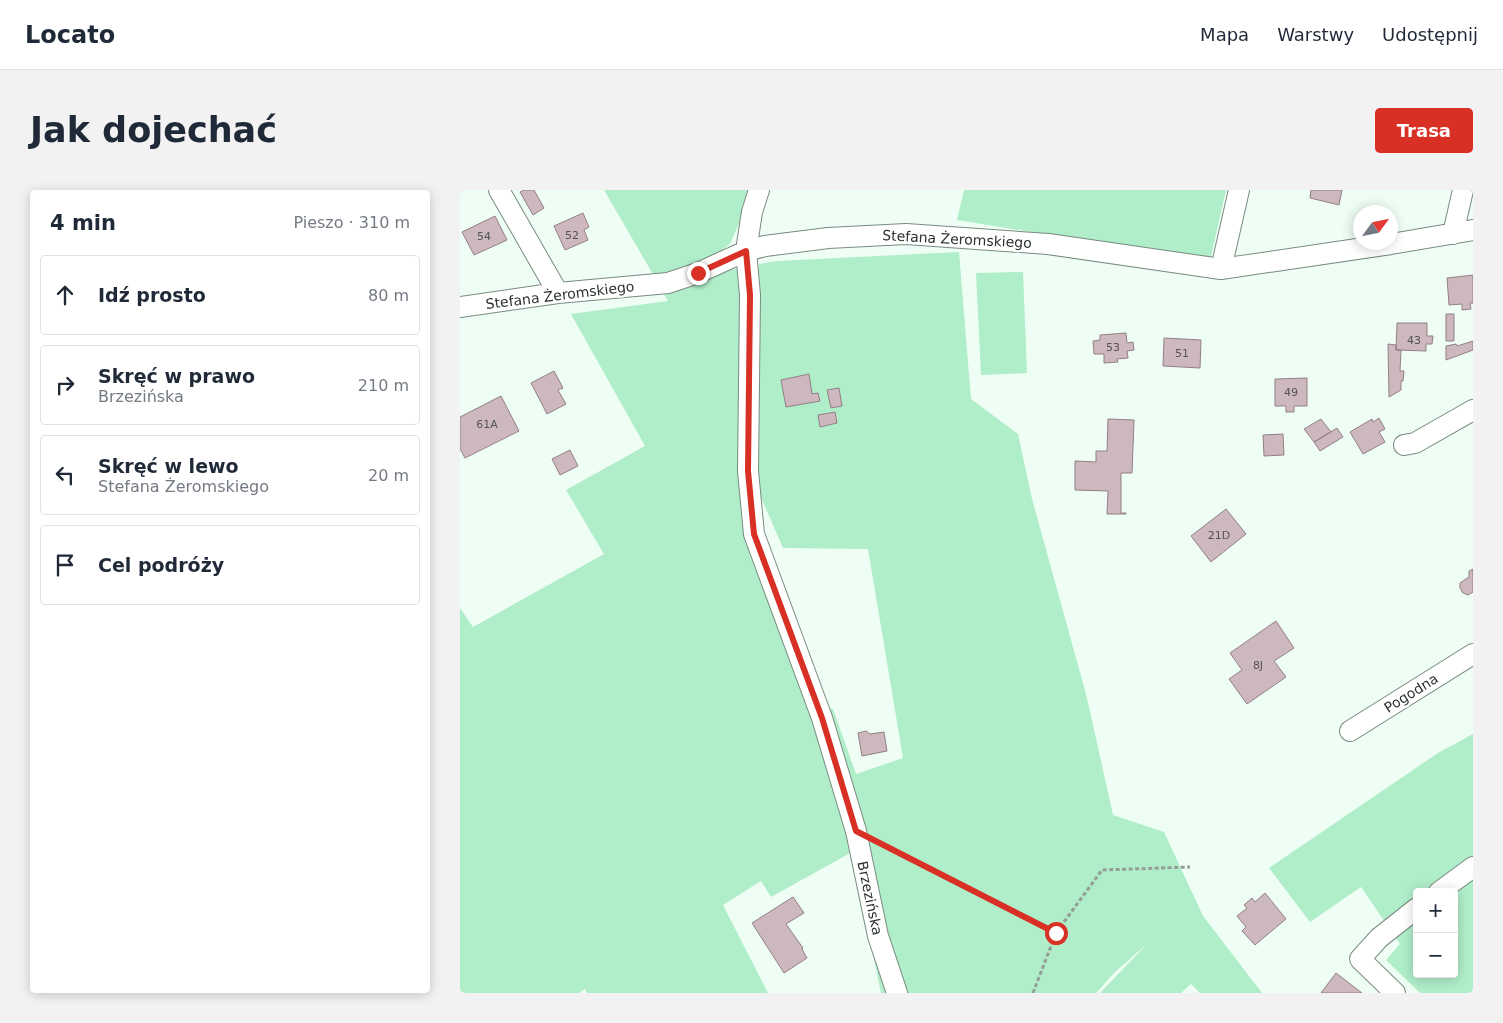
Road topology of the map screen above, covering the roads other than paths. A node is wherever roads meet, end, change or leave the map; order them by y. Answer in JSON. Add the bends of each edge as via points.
{"nodes":[{"id":1,"x":500,"y":190,"type":"edge"},
{"id":2,"x":759,"y":190,"type":"edge"},
{"id":3,"x":1239,"y":190,"type":"edge"},
{"id":4,"x":1463,"y":190,"type":"edge"},
{"id":5,"x":1473,"y":230,"type":"edge"},
{"id":6,"x":1454,"y":234,"type":"junction"},
{"id":7,"x":746,"y":251,"type":"junction"},
{"id":8,"x":1221,"y":269,"type":"junction"},
{"id":9,"x":558,"y":293,"type":"junction"},
{"id":10,"x":460,"y":307,"type":"edge"},
{"id":11,"x":1473,"y":410,"type":"edge"},
{"id":12,"x":1404,"y":445,"type":"dead end"},
{"id":13,"x":1473,"y":654,"type":"edge"},
{"id":14,"x":1350,"y":732,"type":"dead end"},
{"id":15,"x":1473,"y":867,"type":"edge"},
{"id":16,"x":1444,"y":888,"type":"edge"},
{"id":17,"x":1413,"y":911,"type":"edge"},
{"id":18,"x":897,"y":993,"type":"edge"},
{"id":19,"x":1395,"y":993,"type":"edge"}],
"edges":[{"from":1,"to":9,"type":"street"},
{"from":2,"to":7,"type":"street","name":"Brzezińska"},
{"from":3,"to":8,"type":"street"},
{"from":4,"to":6,"type":"street"},
{"from":5,"to":6,"type":"street","name":"Stefana Żeromskiego"},
{"from":6,"to":8,"type":"street","name":"Stefana Żeromskiego"},
{"from":7,"to":8,"type":"street","name":"Stefana Żeromskiego","via":[[828,238],[906,234],[1048,244]]},
{"from":7,"to":9,"type":"street","name":"Stefana Żeromskiego","via":[[668,283]]},
{"from":7,"to":18,"type":"street","name":"Brzezińska","via":[[750,295],[748,471],[754,534],[822,718],[856,831],[878,936]]},
{"from":9,"to":10,"type":"street","name":"Stefana Żeromskiego"},
{"from":11,"to":12,"type":"street","via":[[1415,443]]},
{"from":13,"to":14,"type":"street","name":"Pogodna"},
{"from":15,"to":16,"type":"street"},
{"from":17,"to":19,"type":"street","via":[[1379,938],[1360,959]]}]}
